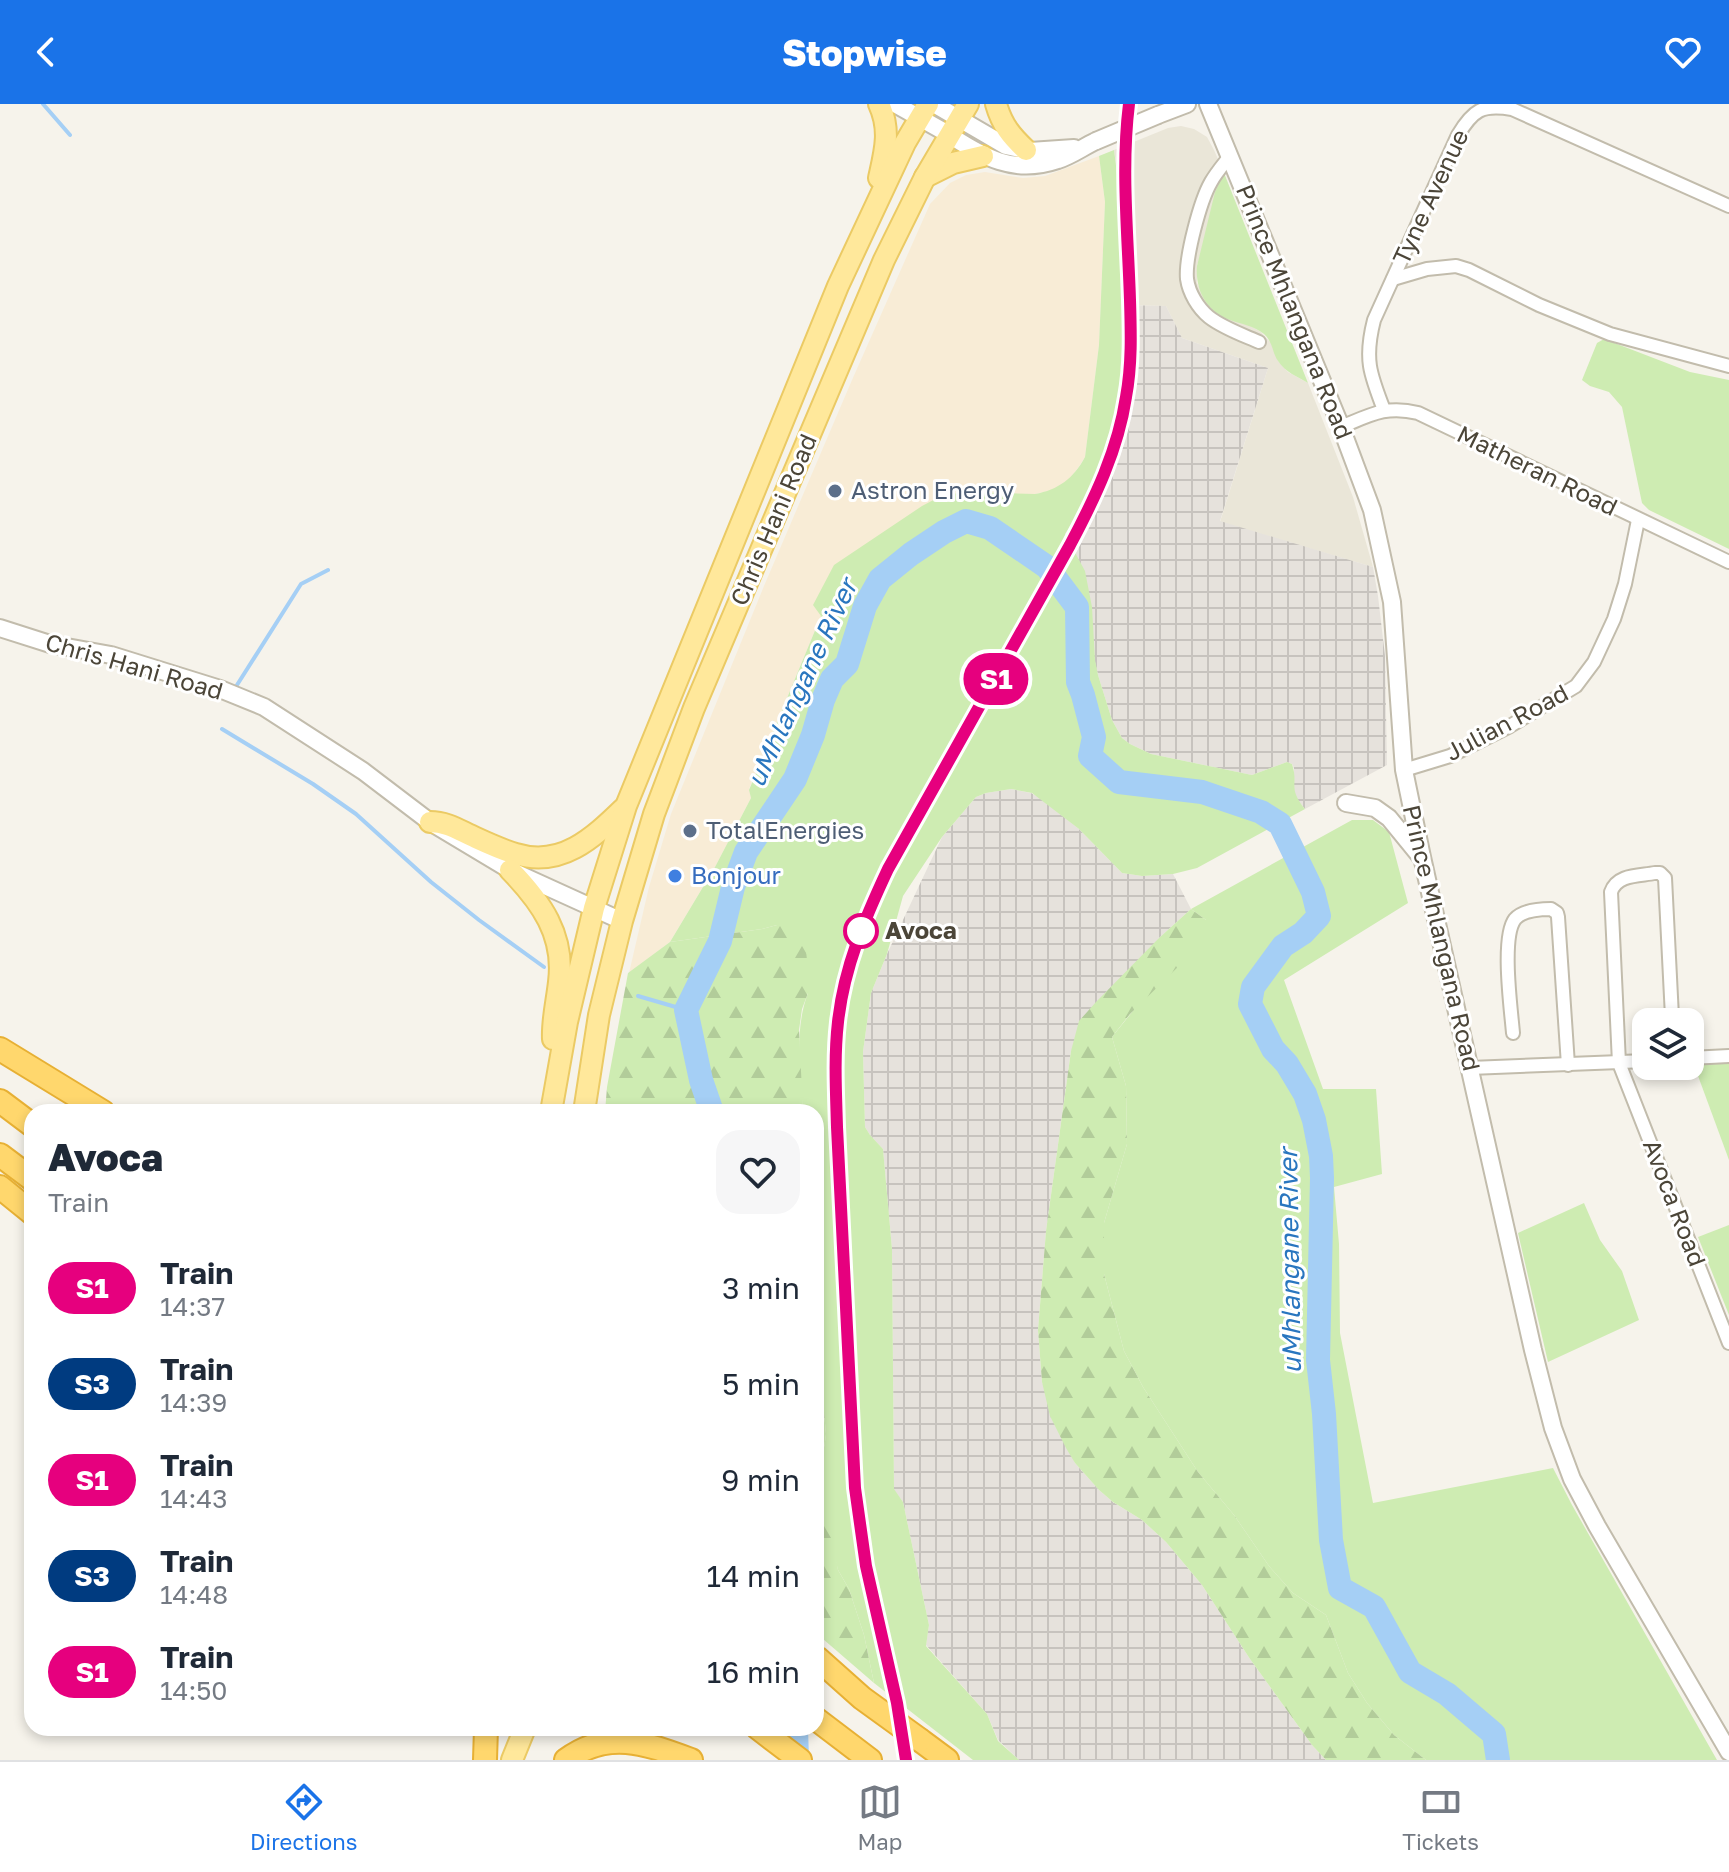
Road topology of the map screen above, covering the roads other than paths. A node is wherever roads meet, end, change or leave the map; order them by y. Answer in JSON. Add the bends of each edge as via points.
{"nodes":[{"id":1,"x":879,"y":104,"type":"edge"},
{"id":2,"x":895,"y":104,"type":"edge"},
{"id":3,"x":996,"y":104,"type":"edge"},
{"id":4,"x":1187,"y":104,"type":"edge"},
{"id":5,"x":1208,"y":104,"type":"edge"},
{"id":6,"x":927,"y":108,"type":"edge"},
{"id":7,"x":959,"y":119,"type":"edge"},
{"id":8,"x":1080,"y":148,"type":"junction"},
{"id":9,"x":1026,"y":150,"type":"junction"},
{"id":10,"x":983,"y":156,"type":"junction"},
{"id":11,"x":1230,"y":156,"type":"junction"},
{"id":12,"x":925,"y":177,"type":"junction"},
{"id":13,"x":1729,"y":206,"type":"edge"},
{"id":14,"x":870,"y":217,"type":"junction"},
{"id":15,"x":1393,"y":279,"type":"junction"},
{"id":16,"x":1259,"y":342,"type":"dead end"},
{"id":17,"x":1729,"y":366,"type":"edge"},
{"id":18,"x":1384,"y":410,"type":"junction"},
{"id":19,"x":1341,"y":427,"type":"junction"},
{"id":20,"x":1638,"y":520,"type":"junction"},
{"id":21,"x":1729,"y":562,"type":"edge"},
{"id":22,"x":0,"y":628,"type":"edge"},
{"id":23,"x":1404,"y":770,"type":"junction"},
{"id":24,"x":1346,"y":803,"type":"dead end"},
{"id":25,"x":626,"y":806,"type":"junction"},
{"id":26,"x":430,"y":822,"type":"junction"},
{"id":27,"x":1422,"y":857,"type":"junction"},
{"id":28,"x":510,"y":870,"type":"junction"},
{"id":29,"x":594,"y":908,"type":"junction"},
{"id":30,"x":622,"y":921,"type":"junction"},
{"id":31,"x":1672,"y":1008,"type":"edge"},
{"id":32,"x":1513,"y":1033,"type":"dead end"},
{"id":33,"x":0,"y":1049,"type":"edge"},
{"id":34,"x":1729,"y":1056,"type":"edge"},
{"id":35,"x":1704,"y":1057,"type":"edge"},
{"id":36,"x":1632,"y":1062,"type":"edge"},
{"id":37,"x":1619,"y":1063,"type":"junction"},
{"id":38,"x":1568,"y":1065,"type":"junction"},
{"id":39,"x":1470,"y":1068,"type":"junction"},
{"id":40,"x":556,"y":1079,"type":"junction"},
{"id":41,"x":0,"y":1101,"type":"edge"},
{"id":42,"x":90,"y":1104,"type":"edge"},
{"id":43,"x":552,"y":1104,"type":"edge"},
{"id":44,"x":585,"y":1104,"type":"edge"},
{"id":45,"x":24,"y":1119,"type":"edge"},
{"id":46,"x":0,"y":1155,"type":"edge"},
{"id":47,"x":24,"y":1173,"type":"edge"},
{"id":48,"x":0,"y":1187,"type":"edge"},
{"id":49,"x":24,"y":1206,"type":"edge"},
{"id":50,"x":1729,"y":1343,"type":"edge"},
{"id":51,"x":824,"y":1664,"type":"edge"},
{"id":52,"x":824,"y":1725,"type":"edge"},
{"id":53,"x":486,"y":1736,"type":"edge"},
{"id":54,"x":509,"y":1736,"type":"edge"},
{"id":55,"x":522,"y":1736,"type":"edge"},
{"id":56,"x":659,"y":1736,"type":"edge"},
{"id":57,"x":768,"y":1736,"type":"edge"},
{"id":58,"x":1729,"y":1752,"type":"edge"},
{"id":59,"x":515,"y":1758,"type":"edge"},
{"id":60,"x":485,"y":1760,"type":"edge"},
{"id":61,"x":566,"y":1760,"type":"edge"},
{"id":62,"x":691,"y":1760,"type":"edge"},
{"id":63,"x":709,"y":1760,"type":"edge"},
{"id":64,"x":800,"y":1760,"type":"edge"},
{"id":65,"x":870,"y":1760,"type":"edge"},
{"id":66,"x":947,"y":1760,"type":"edge"}],
"edges":[{"from":1,"to":14,"type":"main road","via":[[887,143]]},
{"from":2,"to":6,"type":"street"},
{"from":3,"to":9,"type":"main road","via":[[1009,134]]},
{"from":4,"to":8,"type":"street","bridge":true},
{"from":5,"to":11,"type":"street","name":"Prince Mhlangana Road"},
{"from":6,"to":7,"type":"street"},
{"from":6,"to":14,"type":"main road","name":"Chris Hani Road"},
{"from":7,"to":9,"type":"street","via":[[1006,146]]},
{"from":7,"to":10,"type":"street"},
{"from":7,"to":12,"type":"main road","name":"Chris Hani Road"},
{"from":8,"to":9,"type":"street"},
{"from":8,"to":10,"type":"street","via":[[1034,166]]},
{"from":10,"to":12,"type":"main road"},
{"from":11,"to":16,"type":"street","via":[[1205,196],[1187,279],[1208,316]]},
{"from":11,"to":19,"type":"street","name":"Prince Mhlangana Road"},
{"from":12,"to":30,"type":"main road","name":"Chris Hani Road","via":[[694,708]]},
{"from":13,"to":15,"type":"street","name":"Tyne Avenue","via":[[1512,109],[1485,106],[1468,118],[1458,135]]},
{"from":14,"to":25,"type":"main road","name":"Chris Hani Road"},
{"from":15,"to":17,"type":"street","via":[[1456,266],[1610,334]]},
{"from":15,"to":18,"type":"street","name":"Tyne Avenue","via":[[1368,343],[1371,378]]},
{"from":18,"to":19,"type":"street","name":"Matheran Road"},
{"from":18,"to":20,"type":"street","name":"Matheran Road","via":[[1418,413]]},
{"from":19,"to":23,"type":"street","name":"Prince Mhlangana Road","via":[[1372,510],[1392,602]]},
{"from":20,"to":21,"type":"street","name":"Matheran Road"},
{"from":20,"to":23,"type":"street","name":"Julian Road","via":[[1614,619],[1576,686],[1450,756]]},
{"from":22,"to":26,"type":"street","name":"Chris Hani Road","via":[[124,659],[264,707]]},
{"from":23,"to":27,"type":"street","name":"Prince Mhlangana Road"},
{"from":24,"to":27,"type":"street","via":[[1375,808]]},
{"from":25,"to":26,"type":"main road","via":[[580,845],[540,858],[517,855],[449,824]]},
{"from":25,"to":29,"type":"main road","name":"Chris Hani Road"},
{"from":26,"to":28,"type":"street","name":"Chris Hani Road"},
{"from":27,"to":39,"type":"street","name":"Prince Mhlangana Road"},
{"from":28,"to":29,"type":"street","name":"Chris Hani Road"},
{"from":28,"to":40,"type":"main road","via":[[539,903],[557,940]]},
{"from":29,"to":30,"type":"street","name":"Chris Hani Road"},
{"from":29,"to":40,"type":"main road"},
{"from":30,"to":44,"type":"main road","via":[[599,1015]]},
{"from":31,"to":37,"type":"street","name":"Avoca Road","via":[[1665,878],[1655,873],[1621,879],[1611,892]]},
{"from":32,"to":38,"type":"street","via":[[1509,932],[1523,913],[1551,909],[1558,917]]},
{"from":33,"to":42,"type":"highway"},
{"from":34,"to":35,"type":"street"},
{"from":36,"to":37,"type":"street"},
{"from":37,"to":38,"type":"street"},
{"from":37,"to":50,"type":"street","name":"Avoca Road"},
{"from":38,"to":39,"type":"street"},
{"from":39,"to":58,"type":"street","name":"Prince Mhlangana Road","via":[[1529,1335],[1572,1479]]},
{"from":40,"to":43,"type":"main road"},
{"from":41,"to":45,"type":"highway"},
{"from":46,"to":47,"type":"highway"},
{"from":48,"to":49,"type":"highway"},
{"from":51,"to":66,"type":"highway","bridge":true},
{"from":52,"to":65,"type":"highway"},
{"from":53,"to":60,"type":"highway"},
{"from":54,"to":59,"type":"main road"},
{"from":55,"to":59,"type":"main road"},
{"from":56,"to":63,"type":"highway"},
{"from":57,"to":64,"type":"highway"},
{"from":61,"to":62,"type":"highway","via":[[601,1742],[623,1741]]}]}
